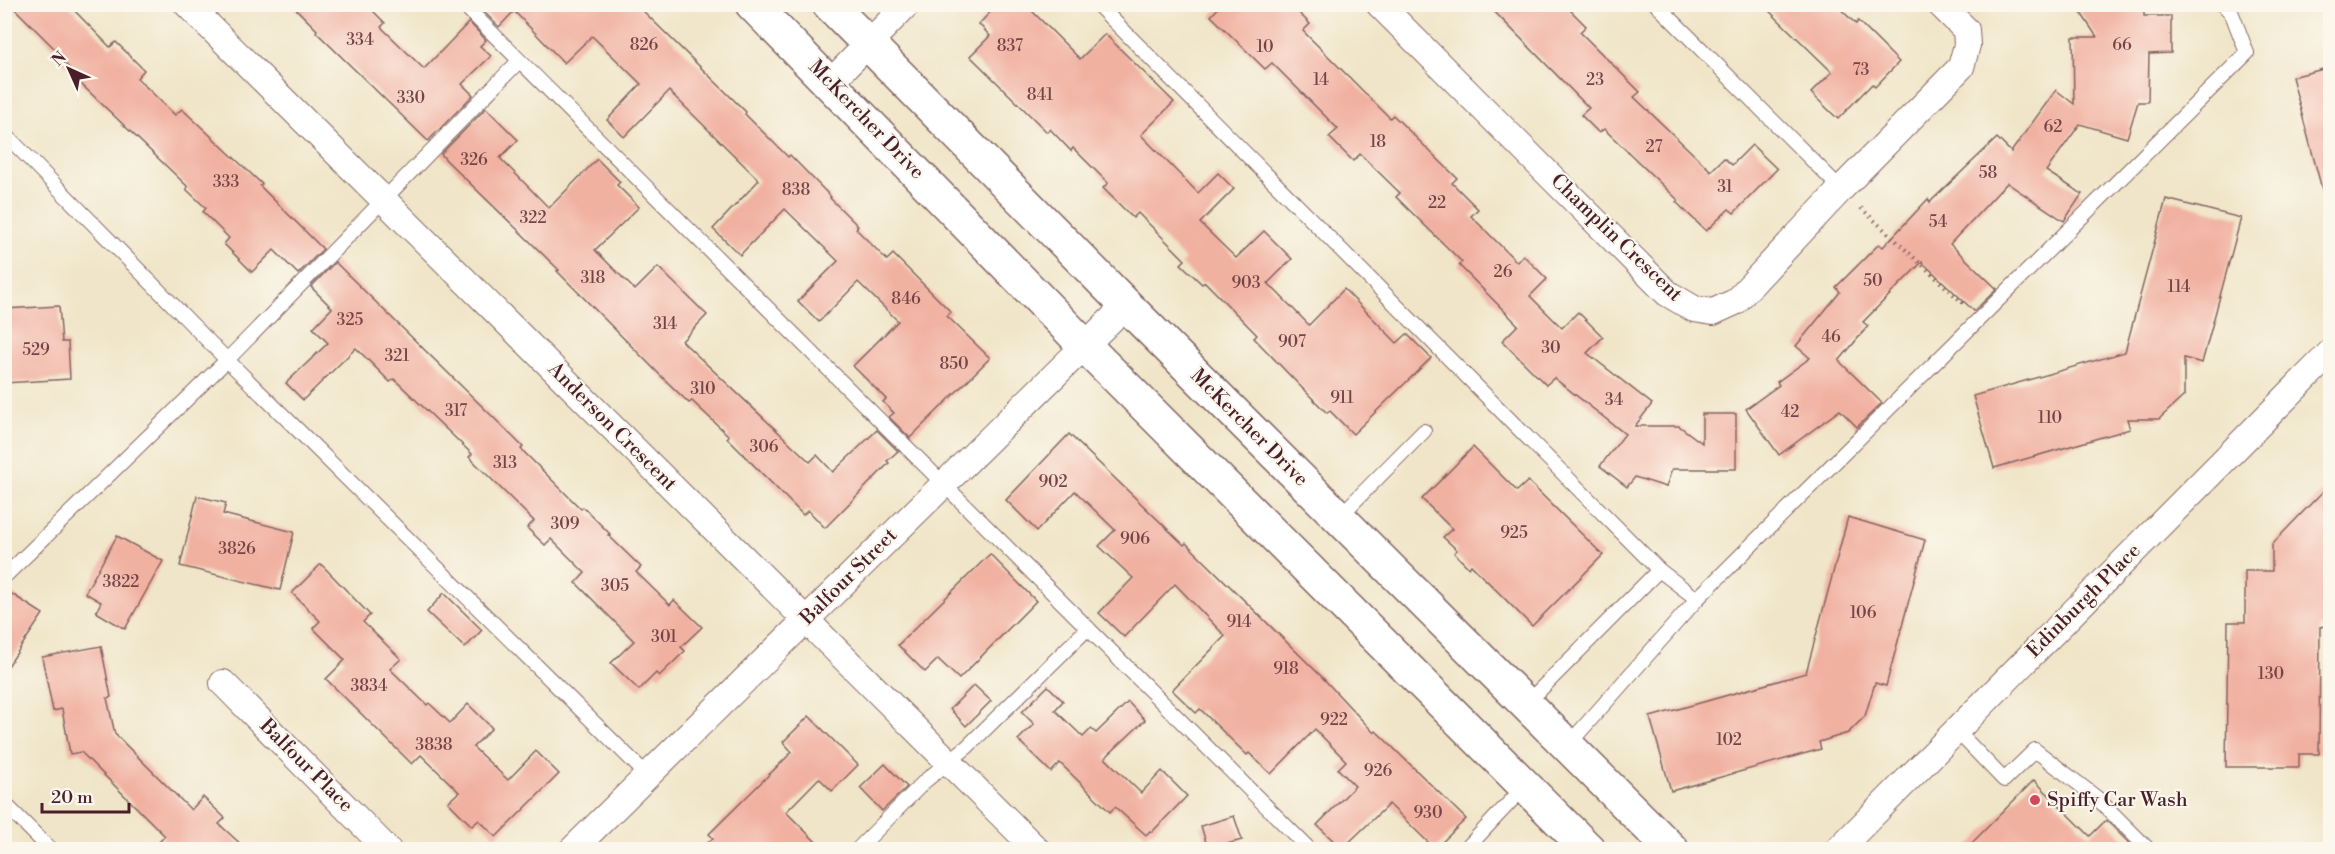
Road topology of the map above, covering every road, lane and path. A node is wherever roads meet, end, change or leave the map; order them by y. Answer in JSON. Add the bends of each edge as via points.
{"nodes":[{"id":1,"x":188,"y":4,"type":"edge"},
{"id":2,"x":463,"y":4,"type":"edge"},
{"id":3,"x":752,"y":4,"type":"edge"},
{"id":4,"x":829,"y":4,"type":"edge"},
{"id":5,"x":907,"y":4,"type":"edge"},
{"id":6,"x":1097,"y":4,"type":"edge"},
{"id":7,"x":1379,"y":4,"type":"edge"},
{"id":8,"x":1656,"y":4,"type":"edge"},
{"id":9,"x":1940,"y":4,"type":"edge"},
{"id":10,"x":2223,"y":4,"type":"edge"},
{"id":11,"x":867,"y":43,"type":"junction"},
{"id":12,"x":519,"y":61,"type":"junction"},
{"id":13,"x":831,"y":83,"type":"junction"},
{"id":14,"x":4,"y":133,"type":"edge"},
{"id":15,"x":1840,"y":189,"type":"junction"},
{"id":16,"x":383,"y":199,"type":"junction"},
{"id":17,"x":1861,"y":208,"type":"dead end"},
{"id":18,"x":1126,"y":305,"type":"junction"},
{"id":19,"x":1980,"y":319,"type":"junction"},
{"id":20,"x":1085,"y":346,"type":"junction"},
{"id":21,"x":2331,"y":353,"type":"edge"},
{"id":22,"x":227,"y":360,"type":"junction"},
{"id":23,"x":1424,"y":431,"type":"dead end"},
{"id":24,"x":944,"y":483,"type":"junction"},
{"id":25,"x":1338,"y":517,"type":"junction"},
{"id":26,"x":1659,"y":570,"type":"junction"},
{"id":27,"x":4,"y":577,"type":"edge"},
{"id":28,"x":1696,"y":599,"type":"junction"},
{"id":29,"x":805,"y":620,"type":"junction"},
{"id":30,"x":1088,"y":628,"type":"junction"},
{"id":31,"x":223,"y":683,"type":"dead end"},
{"id":32,"x":1526,"y":704,"type":"junction"},
{"id":33,"x":1955,"y":729,"type":"junction"},
{"id":34,"x":1568,"y":745,"type":"junction"},
{"id":35,"x":948,"y":762,"type":"junction"},
{"id":36,"x":646,"y":774,"type":"junction"},
{"id":37,"x":1525,"y":786,"type":"junction"},
{"id":38,"x":4,"y":803,"type":"edge"},
{"id":39,"x":2331,"y":840,"type":"edge"},
{"id":40,"x":51,"y":849,"type":"edge"},
{"id":41,"x":388,"y":849,"type":"edge"},
{"id":42,"x":572,"y":849,"type":"edge"},
{"id":43,"x":858,"y":849,"type":"edge"},
{"id":44,"x":1037,"y":849,"type":"edge"},
{"id":45,"x":1311,"y":849,"type":"edge"},
{"id":46,"x":1465,"y":849,"type":"edge"},
{"id":47,"x":1589,"y":849,"type":"edge"},
{"id":48,"x":1672,"y":849,"type":"edge"},
{"id":49,"x":1838,"y":849,"type":"edge"},
{"id":50,"x":2150,"y":849,"type":"edge"},
{"id":51,"x":2321,"y":849,"type":"edge"}],
"edges":[{"from":1,"to":16,"type":"street","name":"Anderson Crescent"},
{"from":2,"to":12,"type":"lane"},
{"from":3,"to":13,"type":"main road","name":"McKercher Drive"},
{"from":4,"to":11,"type":"main road","name":"McKercher Drive"},
{"from":5,"to":11,"type":"street"},
{"from":6,"to":26,"type":"lane"},
{"from":7,"to":15,"type":"street","name":"Champlin Crescent","via":[[1667,292],[1694,309],[1713,312],[1735,302]]},
{"from":8,"to":15,"type":"lane"},
{"from":9,"to":15,"type":"street","name":"Champlin Crescent","via":[[1966,30],[1961,68]]},
{"from":10,"to":19,"type":"lane","via":[[2232,14],[2247,53]]},
{"from":11,"to":13,"type":"street"},
{"from":11,"to":18,"type":"main road","name":"McKercher Drive"},
{"from":12,"to":16,"type":"lane"},
{"from":12,"to":24,"type":"lane"},
{"from":13,"to":20,"type":"main road","name":"McKercher Drive"},
{"from":14,"to":22,"type":"lane"},
{"from":16,"to":22,"type":"lane"},
{"from":16,"to":29,"type":"street","name":"Anderson Crescent"},
{"from":17,"to":19,"type":"path"},
{"from":18,"to":20,"type":"street","name":"Balfour Street"},
{"from":18,"to":25,"type":"main road","name":"McKercher Drive"},
{"from":19,"to":28,"type":"lane"},
{"from":20,"to":24,"type":"street","name":"Balfour Street"},
{"from":20,"to":37,"type":"main road","name":"McKercher Drive"},
{"from":21,"to":33,"type":"street","name":"Edinburgh Place"},
{"from":22,"to":27,"type":"lane"},
{"from":22,"to":36,"type":"lane"},
{"from":23,"to":25,"type":"lane"},
{"from":24,"to":29,"type":"street","name":"Balfour Street"},
{"from":24,"to":30,"type":"lane"},
{"from":25,"to":32,"type":"main road","name":"McKercher Drive"},
{"from":26,"to":28,"type":"lane"},
{"from":26,"to":32,"type":"lane"},
{"from":28,"to":34,"type":"lane"},
{"from":29,"to":35,"type":"street","name":"Anderson Crescent"},
{"from":29,"to":36,"type":"street","name":"Balfour Street"},
{"from":30,"to":35,"type":"lane"},
{"from":30,"to":45,"type":"lane"},
{"from":31,"to":41,"type":"street","name":"Balfour Place"},
{"from":32,"to":34,"type":"main road","name":"McKercher Drive"},
{"from":33,"to":49,"type":"street","name":"Edinburgh Place"},
{"from":33,"to":50,"type":"lane","via":[[2004,780],[2035,750],[2097,798]]},
{"from":34,"to":48,"type":"main road","name":"McKercher Drive"},
{"from":35,"to":43,"type":"lane"},
{"from":35,"to":44,"type":"street","name":"Anderson Crescent"},
{"from":36,"to":42,"type":"street","name":"Balfour Street"},
{"from":37,"to":46,"type":"lane"},
{"from":37,"to":47,"type":"main road","name":"McKercher Drive"},
{"from":38,"to":40,"type":"lane"},
{"from":39,"to":51,"type":"path"}]}
